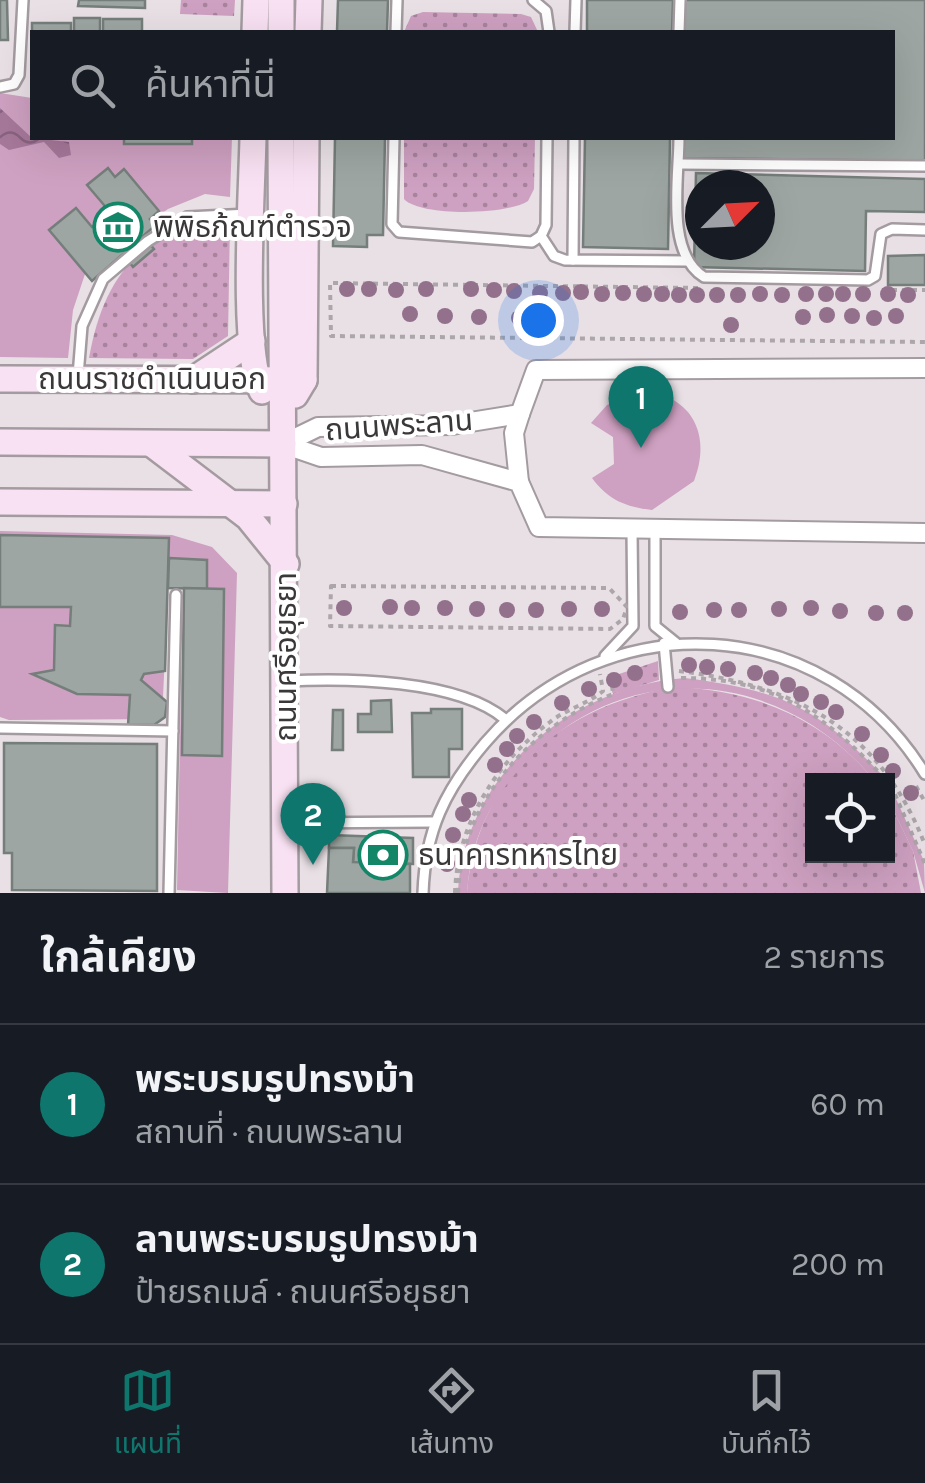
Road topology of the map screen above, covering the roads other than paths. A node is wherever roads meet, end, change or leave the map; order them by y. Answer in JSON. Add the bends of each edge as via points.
{"nodes":[{"id":1,"x":23,"y":0,"type":"edge"},
{"id":2,"x":256,"y":0,"type":"edge"},
{"id":3,"x":281,"y":0,"type":"edge"},
{"id":4,"x":309,"y":0,"type":"edge"},
{"id":5,"x":396,"y":0,"type":"edge"},
{"id":6,"x":534,"y":0,"type":"edge"},
{"id":7,"x":576,"y":0,"type":"edge"},
{"id":8,"x":680,"y":0,"type":"edge"},
{"id":9,"x":256,"y":30,"type":"edge"},
{"id":10,"x":281,"y":30,"type":"edge"},
{"id":11,"x":308,"y":30,"type":"edge"},
{"id":12,"x":396,"y":30,"type":"edge"},
{"id":13,"x":549,"y":30,"type":"edge"},
{"id":14,"x":576,"y":30,"type":"edge"},
{"id":15,"x":679,"y":30,"type":"edge"},
{"id":16,"x":0,"y":87,"type":"edge"},
{"id":17,"x":253,"y":140,"type":"edge"},
{"id":18,"x":281,"y":140,"type":"edge"},
{"id":19,"x":306,"y":140,"type":"edge"},
{"id":20,"x":394,"y":140,"type":"edge"},
{"id":21,"x":547,"y":140,"type":"edge"},
{"id":22,"x":574,"y":140,"type":"edge"},
{"id":23,"x":679,"y":140,"type":"edge"},
{"id":24,"x":678,"y":164,"type":"junction"},
{"id":25,"x":925,"y":166,"type":"edge"},
{"id":26,"x":252,"y":214,"type":"junction"},
{"id":27,"x":280,"y":214,"type":"junction"},
{"id":28,"x":925,"y":230,"type":"edge"},
{"id":29,"x":541,"y":236,"type":"junction"},
{"id":30,"x":292,"y":256,"type":"junction"},
{"id":31,"x":573,"y":260,"type":"junction"},
{"id":32,"x":687,"y":261,"type":"junction"},
{"id":33,"x":252,"y":341,"type":"junction"},
{"id":34,"x":925,"y":368,"type":"edge"},
{"id":35,"x":78,"y":378,"type":"junction"},
{"id":36,"x":0,"y":379,"type":"edge"},
{"id":37,"x":279,"y":379,"type":"junction"},
{"id":38,"x":192,"y":380,"type":"junction"},
{"id":39,"x":520,"y":414,"type":"junction"},
{"id":40,"x":281,"y":433,"type":"junction"},
{"id":41,"x":0,"y":442,"type":"edge"},
{"id":42,"x":152,"y":444,"type":"junction"},
{"id":43,"x":519,"y":482,"type":"junction"},
{"id":44,"x":0,"y":502,"type":"edge"},
{"id":45,"x":231,"y":504,"type":"junction"},
{"id":46,"x":284,"y":504,"type":"junction"},
{"id":47,"x":198,"y":505,"type":"junction"},
{"id":48,"x":632,"y":530,"type":"junction"},
{"id":49,"x":655,"y":531,"type":"junction"},
{"id":50,"x":925,"y":533,"type":"edge"},
{"id":51,"x":286,"y":564,"type":"junction"},
{"id":52,"x":176,"y":595,"type":"dead end"},
{"id":53,"x":676,"y":643,"type":"junction"},
{"id":54,"x":664,"y":644,"type":"junction"},
{"id":55,"x":604,"y":664,"type":"junction"},
{"id":56,"x":286,"y":681,"type":"junction"},
{"id":57,"x":668,"y":687,"type":"dead end"},
{"id":58,"x":505,"y":719,"type":"junction"},
{"id":59,"x":0,"y":728,"type":"edge"},
{"id":60,"x":172,"y":731,"type":"junction"},
{"id":61,"x":921,"y":774,"type":"edge"},
{"id":62,"x":433,"y":822,"type":"junction"},
{"id":63,"x":285,"y":823,"type":"junction"},
{"id":64,"x":168,"y":893,"type":"edge"},
{"id":65,"x":284,"y":893,"type":"edge"},
{"id":66,"x":422,"y":893,"type":"edge"}],
"edges":[{"from":1,"to":16,"type":"lane","via":[[19,75]]},
{"from":2,"to":9,"type":"main road"},
{"from":3,"to":10,"type":"main road"},
{"from":4,"to":11,"type":"main road"},
{"from":5,"to":12,"type":"lane"},
{"from":6,"to":13,"type":"lane","via":[[546,11]]},
{"from":7,"to":14,"type":"lane"},
{"from":8,"to":15,"type":"lane"},
{"from":17,"to":26,"type":"main road","name":"ถนนศรีอยุธยา"},
{"from":18,"to":27,"type":"main road","name":"ถนนศรีอยุธยา"},
{"from":19,"to":30,"type":"main road","name":"ถนนศรีอยุธยา"},
{"from":20,"to":29,"type":"lane","via":[[392,224],[399,232],[532,242]]},
{"from":21,"to":29,"type":"lane"},
{"from":22,"to":31,"type":"lane"},
{"from":23,"to":24,"type":"lane"},
{"from":24,"to":25,"type":"lane"},
{"from":24,"to":32,"type":"lane","via":[[680,242]]},
{"from":26,"to":27,"type":"main road"},
{"from":26,"to":33,"type":"main road","name":"ถนนศรีอยุธยา"},
{"from":26,"to":35,"type":"lane","via":[[187,217],[103,279],[82,326]]},
{"from":27,"to":30,"type":"main road","name":"ถนนศรีอยุธยา"},
{"from":28,"to":32,"type":"lane","via":[[881,234],[875,276],[868,280],[704,278]]},
{"from":29,"to":31,"type":"lane","via":[[554,256]]},
{"from":30,"to":37,"type":"main road","name":"ถนนศรีอยุธยา"},
{"from":31,"to":32,"type":"lane"},
{"from":33,"to":37,"type":"main road","name":"ถนนศรีอยุธยา"},
{"from":33,"to":38,"type":"main road"},
{"from":34,"to":39,"type":"street","name":"ถนนพระลาน","via":[[536,370]]},
{"from":35,"to":36,"type":"main road","name":"ถนนราชดำเนินนอก"},
{"from":35,"to":38,"type":"main road","name":"ถนนราชดำเนินนอก"},
{"from":37,"to":38,"type":"main road","name":"ถนนราชดำเนินนอก"},
{"from":37,"to":40,"type":"main road"},
{"from":37,"to":40,"type":"main road","name":"ถนนศรีอยุธยา"},
{"from":39,"to":40,"type":"street","name":"ถนนพระลาน","via":[[452,425]]},
{"from":39,"to":43,"type":"street","name":"ถนนพระลาน","via":[[514,433]]},
{"from":40,"to":42,"type":"main road"},
{"from":40,"to":43,"type":"street","name":"ถนนพระลาน","via":[[321,457],[422,456]]},
{"from":40,"to":46,"type":"main road","name":"ถนนศรีอยุธยา"},
{"from":41,"to":42,"type":"main road"},
{"from":42,"to":45,"type":"main road"},
{"from":43,"to":48,"type":"street","name":"ถนนพระลาน","via":[[539,527]]},
{"from":44,"to":47,"type":"main road"},
{"from":45,"to":46,"type":"main road"},
{"from":45,"to":47,"type":"main road"},
{"from":45,"to":51,"type":"main road"},
{"from":46,"to":51,"type":"main road","name":"ถนนศรีอยุธยา"},
{"from":47,"to":51,"type":"main road","via":[[240,526]]},
{"from":48,"to":49,"type":"street","name":"ถนนพระลาน"},
{"from":48,"to":55,"type":"lane","via":[[633,626]]},
{"from":49,"to":50,"type":"street","name":"ถนนพระลาน"},
{"from":49,"to":53,"type":"lane","via":[[655,626]]},
{"from":51,"to":56,"type":"main road","name":"ถนนศรีอยุธยา"},
{"from":52,"to":60,"type":"lane"},
{"from":53,"to":54,"type":"lane"},
{"from":53,"to":61,"type":"lane","via":[[734,648],[814,671],[887,724]]},
{"from":54,"to":55,"type":"lane","via":[[629,649]]},
{"from":54,"to":57,"type":"lane"},
{"from":55,"to":58,"type":"lane","via":[[552,685]]},
{"from":56,"to":58,"type":"lane","via":[[380,682],[469,699]]},
{"from":56,"to":63,"type":"main road","name":"ถนนศรีอยุธยา"},
{"from":58,"to":62,"type":"lane","via":[[449,788]]},
{"from":59,"to":60,"type":"lane"},
{"from":60,"to":64,"type":"lane"},
{"from":62,"to":63,"type":"lane"},
{"from":62,"to":66,"type":"lane"},
{"from":63,"to":65,"type":"main road","name":"ถนนศรีอยุธยา"}]}
